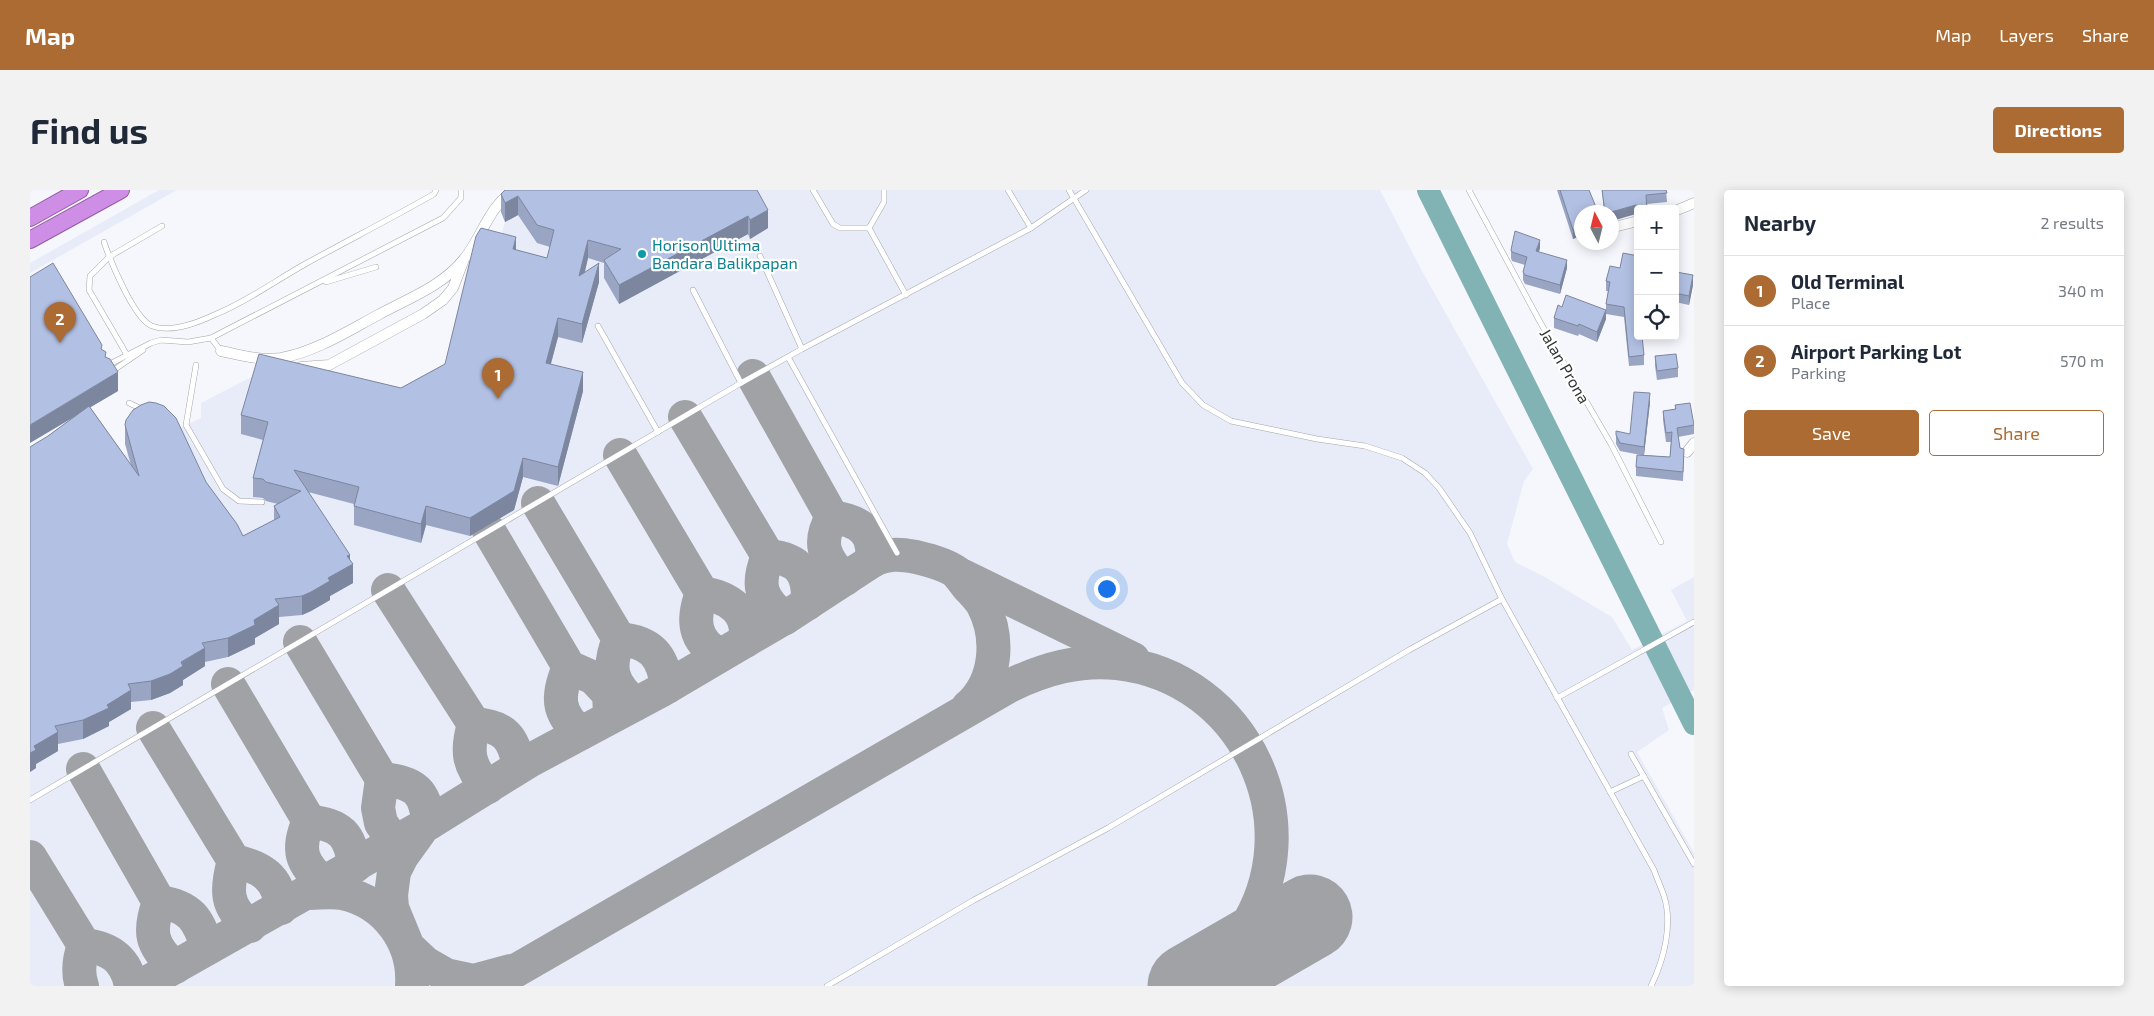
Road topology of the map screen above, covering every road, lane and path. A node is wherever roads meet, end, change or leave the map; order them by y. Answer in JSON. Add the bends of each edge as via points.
{"nodes":[{"id":1,"x":80,"y":190,"type":"edge"},
{"id":2,"x":122,"y":190,"type":"edge"},
{"id":3,"x":436,"y":190,"type":"edge"},
{"id":4,"x":461,"y":190,"type":"edge"},
{"id":5,"x":515,"y":190,"type":"edge"},
{"id":6,"x":813,"y":190,"type":"edge"},
{"id":7,"x":884,"y":190,"type":"edge"},
{"id":8,"x":1008,"y":190,"type":"edge"},
{"id":9,"x":1069,"y":190,"type":"edge"},
{"id":10,"x":1086,"y":190,"type":"edge"},
{"id":11,"x":1469,"y":190,"type":"edge"},
{"id":12,"x":1074,"y":198,"type":"junction"},
{"id":13,"x":1694,"y":204,"type":"edge"},
{"id":14,"x":1679,"y":210,"type":"edge"},
{"id":15,"x":30,"y":218,"type":"edge"},
{"id":16,"x":1634,"y":222,"type":"edge"},
{"id":17,"x":162,"y":226,"type":"dead end"},
{"id":18,"x":1619,"y":226,"type":"edge"},
{"id":19,"x":869,"y":228,"type":"junction"},
{"id":20,"x":1031,"y":228,"type":"junction"},
{"id":21,"x":30,"y":240,"type":"edge"},
{"id":22,"x":104,"y":242,"type":"dead end"},
{"id":23,"x":760,"y":256,"type":"dead end"},
{"id":24,"x":109,"y":257,"type":"junction"},
{"id":25,"x":464,"y":259,"type":"junction"},
{"id":26,"x":376,"y":268,"type":"dead end"},
{"id":27,"x":314,"y":285,"type":"junction"},
{"id":28,"x":693,"y":290,"type":"dead end"},
{"id":29,"x":906,"y":295,"type":"junction"},
{"id":30,"x":598,"y":326,"type":"dead end"},
{"id":31,"x":211,"y":338,"type":"junction"},
{"id":32,"x":151,"y":343,"type":"junction"},
{"id":33,"x":802,"y":349,"type":"junction"},
{"id":34,"x":221,"y":351,"type":"joint"},
{"id":35,"x":127,"y":355,"type":"junction"},
{"id":36,"x":788,"y":357,"type":"junction"},
{"id":37,"x":266,"y":360,"type":"junction"},
{"id":38,"x":105,"y":366,"type":"edge"},
{"id":39,"x":196,"y":366,"type":"dead end"},
{"id":40,"x":109,"y":373,"type":"edge"},
{"id":41,"x":741,"y":383,"type":"junction"},
{"id":42,"x":130,"y":403,"type":"dead end"},
{"id":43,"x":153,"y":415,"type":"edge"},
{"id":44,"x":658,"y":432,"type":"junction"},
{"id":45,"x":1694,"y":443,"type":"edge"},
{"id":46,"x":1687,"y":452,"type":"dead end"},
{"id":47,"x":262,"y":502,"type":"dead end"},
{"id":48,"x":1661,"y":542,"type":"dead end"},
{"id":49,"x":897,"y":554,"type":"dead end"},
{"id":50,"x":1502,"y":599,"type":"junction"},
{"id":51,"x":1694,"y":622,"type":"edge"},
{"id":52,"x":1556,"y":698,"type":"junction"},
{"id":53,"x":1631,"y":754,"type":"dead end"},
{"id":54,"x":1644,"y":776,"type":"junction"},
{"id":55,"x":1610,"y":792,"type":"junction"},
{"id":56,"x":30,"y":800,"type":"edge"},
{"id":57,"x":1694,"y":864,"type":"edge"},
{"id":58,"x":828,"y":986,"type":"edge"},
{"id":59,"x":1651,"y":986,"type":"edge"}],
"edges":[{"from":1,"to":15,"type":"highway"},
{"from":2,"to":21,"type":"highway"},
{"from":3,"to":24,"type":"lane","via":[[398,215],[216,315],[176,327],[161,328],[146,323],[138,314]]},
{"from":4,"to":27,"type":"lane","via":[[460,198],[444,218]]},
{"from":5,"to":25,"type":"street","via":[[490,213]]},
{"from":6,"to":19,"type":"lane","via":[[832,224],[840,228]]},
{"from":7,"to":19,"type":"lane","via":[[884,202]]},
{"from":8,"to":20,"type":"lane"},
{"from":9,"to":12,"type":"lane"},
{"from":10,"to":12,"type":"lane"},
{"from":11,"to":48,"type":"lane","name":"Jalan Prona","via":[[1611,444]]},
{"from":12,"to":20,"type":"lane"},
{"from":12,"to":50,"type":"lane","via":[[1182,383],[1203,405],[1231,421],[1365,446],[1402,458],[1425,472],[1470,533]]},
{"from":13,"to":14,"type":"street"},
{"from":16,"to":18,"type":"street"},
{"from":17,"to":24,"type":"lane"},
{"from":19,"to":29,"type":"lane"},
{"from":20,"to":29,"type":"lane"},
{"from":22,"to":24,"type":"lane"},
{"from":23,"to":33,"type":"lane"},
{"from":24,"to":35,"type":"lane","via":[[90,276],[90,290]]},
{"from":25,"to":37,"type":"street","via":[[430,287],[336,337],[303,352]]},
{"from":25,"to":37,"type":"street","via":[[453,288],[443,300],[329,365],[295,367]]},
{"from":26,"to":27,"type":"lane"},
{"from":27,"to":31,"type":"lane"},
{"from":28,"to":41,"type":"lane"},
{"from":29,"to":33,"type":"lane"},
{"from":30,"to":44,"type":"lane"},
{"from":31,"to":32,"type":"lane"},
{"from":31,"to":34,"type":"lane"},
{"from":32,"to":35,"type":"lane"},
{"from":32,"to":40,"type":"lane"},
{"from":33,"to":36,"type":"lane"},
{"from":34,"to":37,"type":"street"},
{"from":35,"to":38,"type":"lane"},
{"from":36,"to":41,"type":"lane"},
{"from":36,"to":49,"type":"lane"},
{"from":39,"to":47,"type":"lane","via":[[183,425],[223,488],[239,501]]},
{"from":41,"to":44,"type":"lane"},
{"from":42,"to":43,"type":"lane"},
{"from":44,"to":56,"type":"lane"},
{"from":45,"to":46,"type":"street"},
{"from":50,"to":52,"type":"lane"},
{"from":50,"to":58,"type":"lane"},
{"from":51,"to":52,"type":"lane"},
{"from":52,"to":55,"type":"lane"},
{"from":53,"to":54,"type":"lane"},
{"from":54,"to":55,"type":"lane"},
{"from":54,"to":57,"type":"lane"},
{"from":55,"to":59,"type":"lane","via":[[1654,870],[1664,896],[1668,922],[1658,972]]}]}
